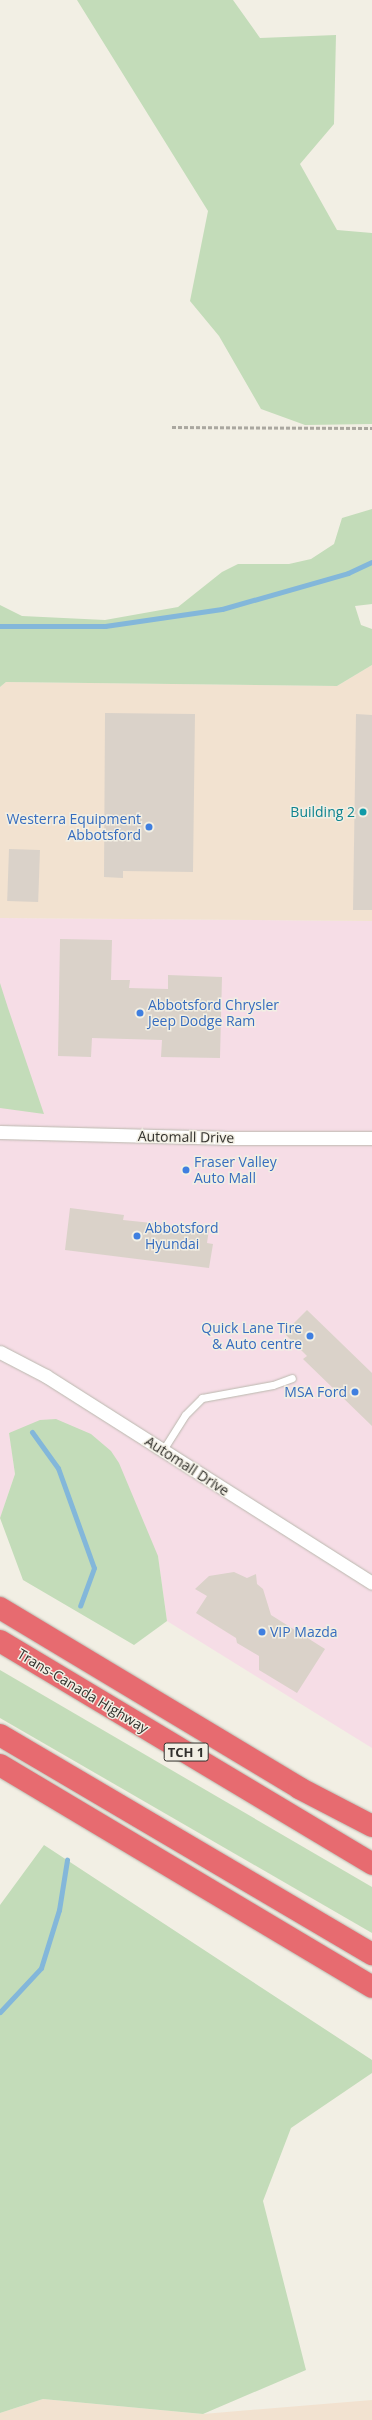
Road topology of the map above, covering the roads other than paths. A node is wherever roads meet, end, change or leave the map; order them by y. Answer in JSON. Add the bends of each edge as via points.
{"nodes":[{"id":1,"x":0,"y":1132,"type":"edge"},
{"id":2,"x":372,"y":1138,"type":"edge"},
{"id":3,"x":0,"y":1352,"type":"edge"},
{"id":4,"x":292,"y":1378,"type":"dead end"},
{"id":5,"x":163,"y":1450,"type":"junction"},
{"id":6,"x":372,"y":1583,"type":"edge"},
{"id":7,"x":0,"y":1608,"type":"edge"},
{"id":8,"x":0,"y":1641,"type":"edge"},
{"id":9,"x":0,"y":1735,"type":"edge"},
{"id":10,"x":0,"y":1765,"type":"edge"},
{"id":11,"x":372,"y":1826,"type":"edge"},
{"id":12,"x":372,"y":1864,"type":"edge"},
{"id":13,"x":372,"y":1954,"type":"edge"},
{"id":14,"x":372,"y":1987,"type":"edge"}],
"edges":[{"from":1,"to":2,"type":"street","name":"Automall Drive","via":[[223,1138]]},
{"from":3,"to":5,"type":"street","name":"Automall Drive","via":[[46,1376]]},
{"from":4,"to":5,"type":"lane","via":[[273,1385],[202,1398],[185,1415]]},
{"from":5,"to":6,"type":"street","name":"Automall Drive"},
{"from":7,"to":11,"type":"highway","via":[[299,1788]]},
{"from":8,"to":12,"type":"highway","name":"Trans-Canada Highway","number":"TCH 1"},
{"from":9,"to":13,"type":"highway"},
{"from":10,"to":14,"type":"highway"}]}
